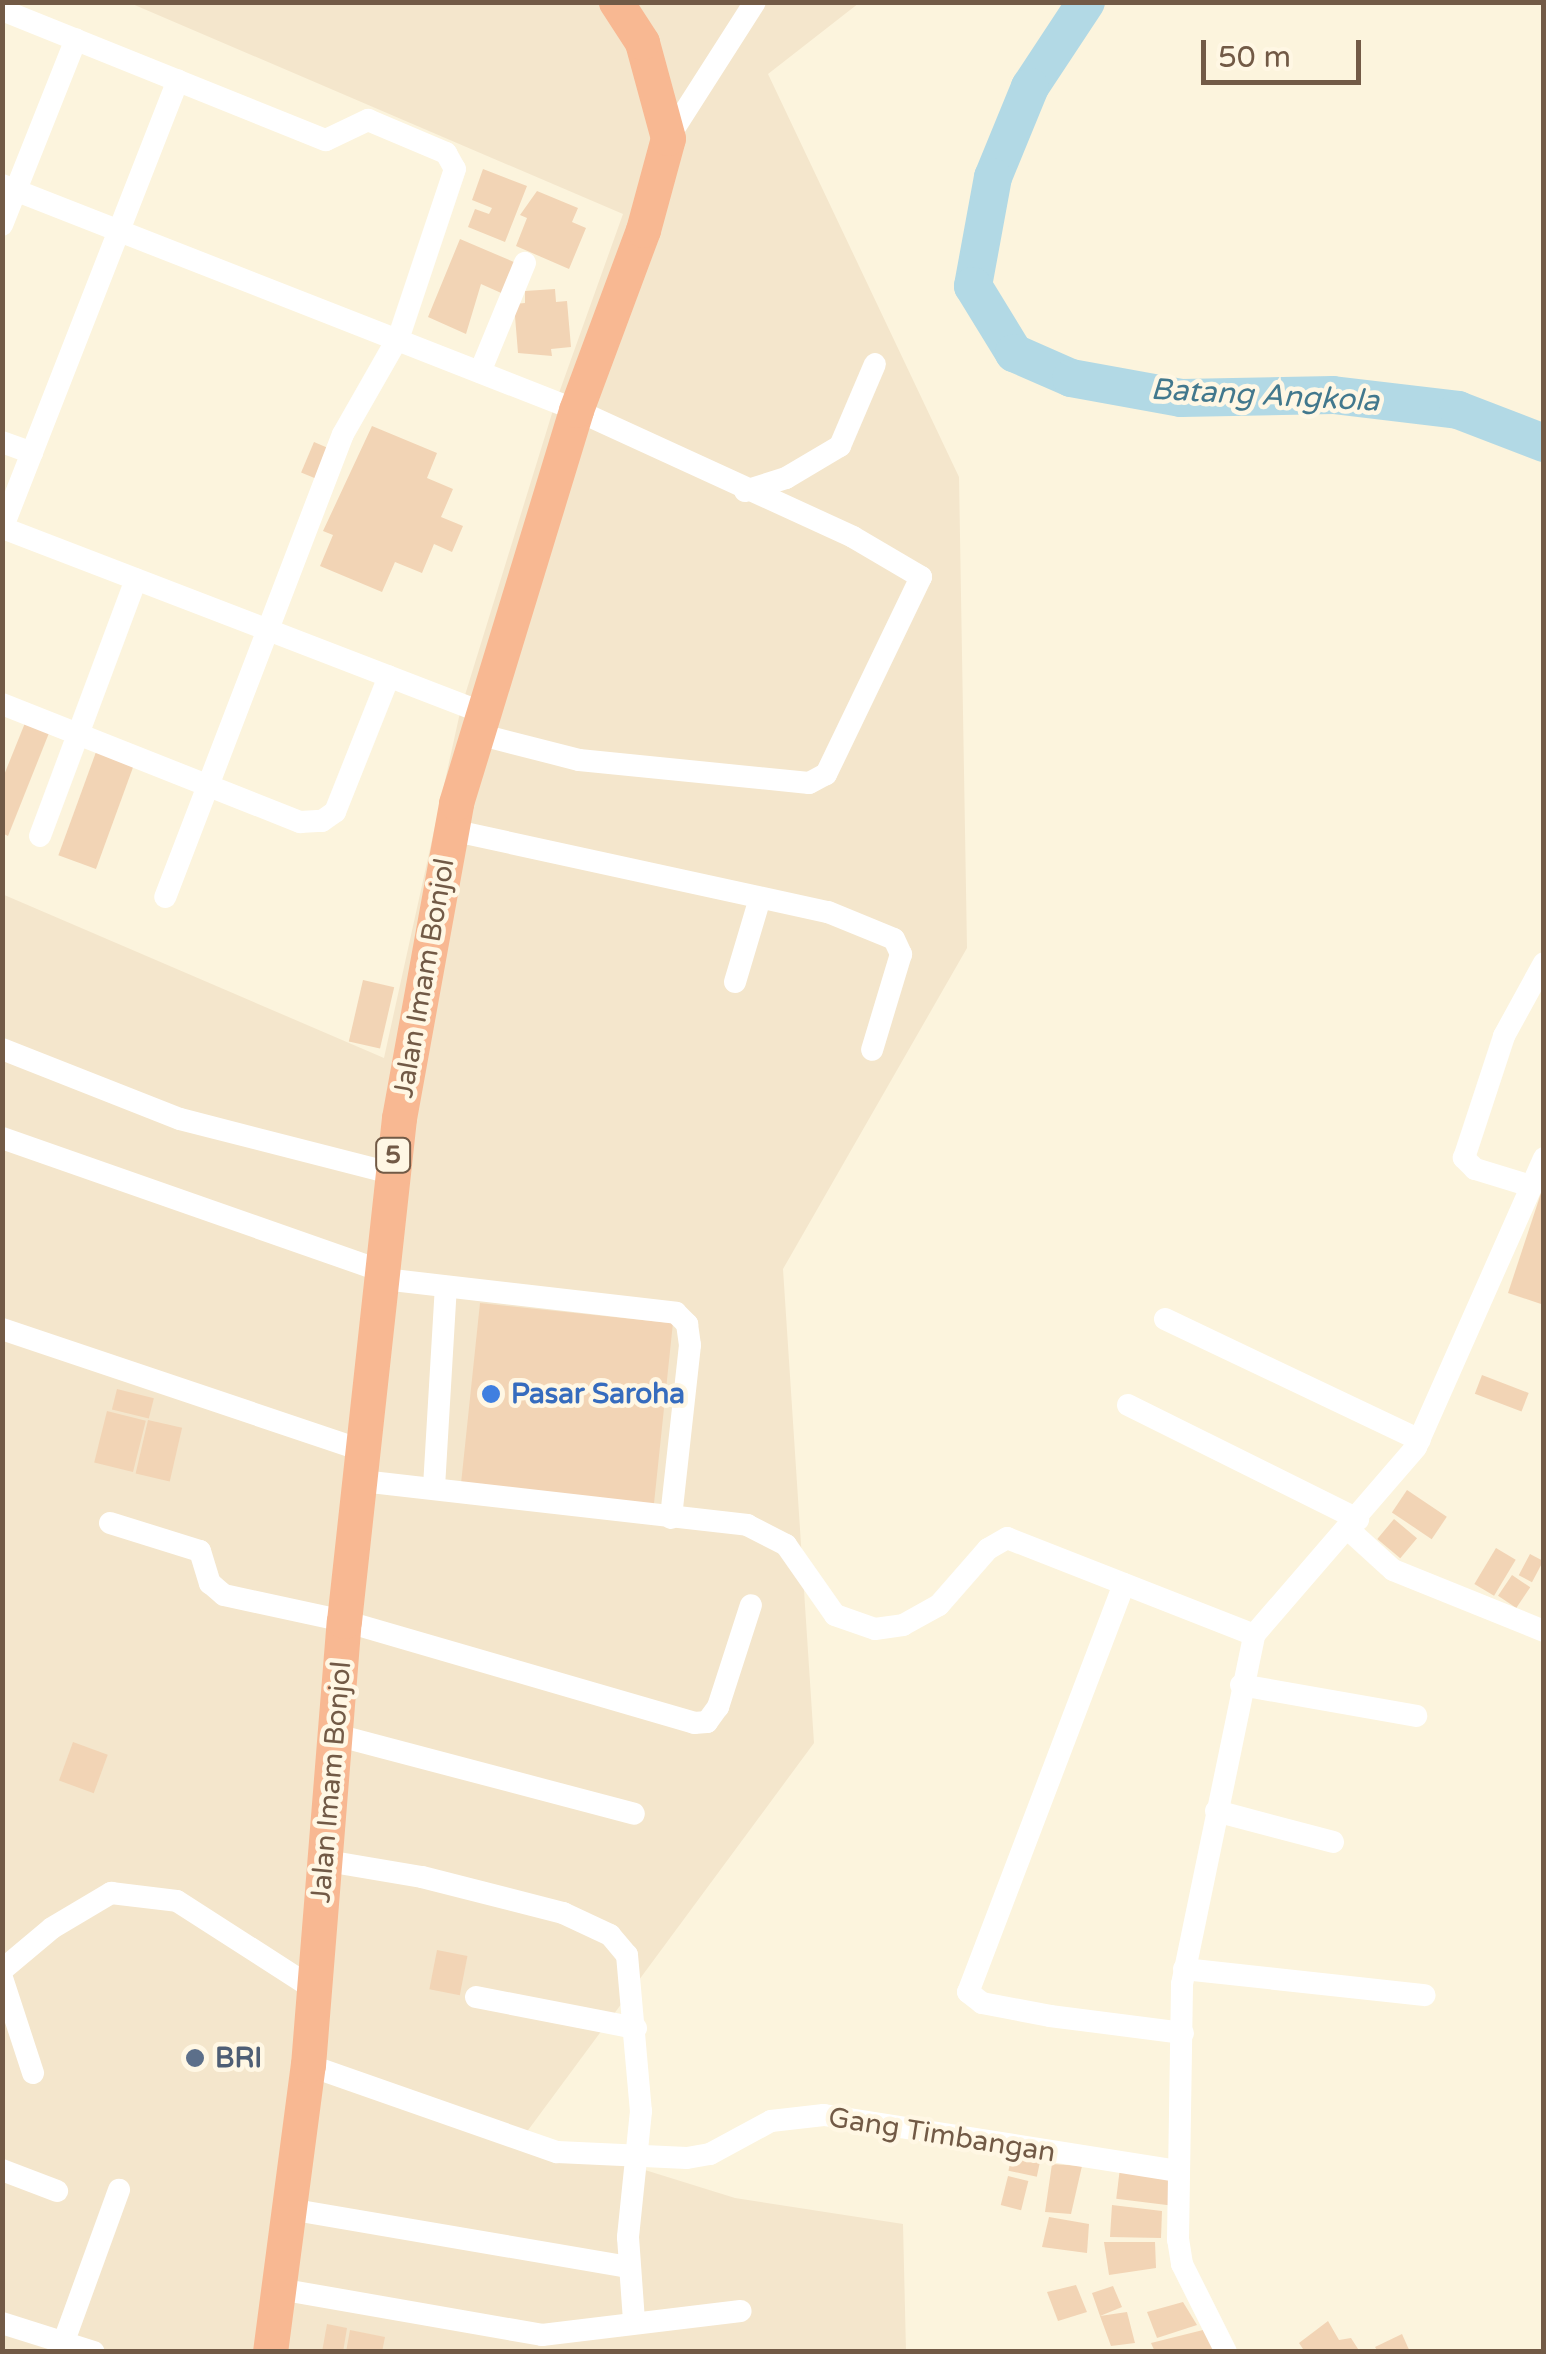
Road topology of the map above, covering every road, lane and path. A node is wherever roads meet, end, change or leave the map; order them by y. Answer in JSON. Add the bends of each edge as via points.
{"nodes":[{"id":1,"x":616,"y":2,"type":"edge"},
{"id":2,"x":756,"y":2,"type":"edge"},
{"id":3,"x":2,"y":10,"type":"edge"},
{"id":4,"x":76,"y":40,"type":"junction"},
{"id":5,"x":178,"y":80,"type":"junction"},
{"id":6,"x":668,"y":138,"type":"junction"},
{"id":7,"x":9,"y":187,"type":"edge"},
{"id":8,"x":2,"y":225,"type":"edge"},
{"id":9,"x":120,"y":229,"type":"junction"},
{"id":10,"x":526,"y":263,"type":"dead end"},
{"id":11,"x":399,"y":336,"type":"junction"},
{"id":12,"x":875,"y":364,"type":"dead end"},
{"id":13,"x":480,"y":372,"type":"junction"},
{"id":14,"x":576,"y":410,"type":"junction"},
{"id":15,"x":2,"y":442,"type":"edge"},
{"id":16,"x":32,"y":453,"type":"junction"},
{"id":17,"x":746,"y":491,"type":"junction"},
{"id":18,"x":3,"y":529,"type":"edge"},
{"id":19,"x":136,"y":579,"type":"junction"},
{"id":20,"x":268,"y":630,"type":"junction"},
{"id":21,"x":390,"y":676,"type":"junction"},
{"id":22,"x":2,"y":704,"type":"edge"},
{"id":23,"x":481,"y":724,"type":"junction"},
{"id":24,"x":76,"y":734,"type":"junction"},
{"id":25,"x":210,"y":786,"type":"junction"},
{"id":26,"x":452,"y":830,"type":"junction"},
{"id":27,"x":40,"y":836,"type":"dead end"},
{"id":28,"x":166,"y":897,"type":"dead end"},
{"id":29,"x":760,"y":898,"type":"junction"},
{"id":30,"x":1544,"y":963,"type":"edge"},
{"id":31,"x":736,"y":982,"type":"dead end"},
{"id":32,"x":2,"y":1049,"type":"edge"},
{"id":33,"x":872,"y":1050,"type":"dead end"},
{"id":34,"x":2,"y":1138,"type":"edge"},
{"id":35,"x":1544,"y":1158,"type":"edge"},
{"id":36,"x":390,"y":1173,"type":"junction"},
{"id":37,"x":1531,"y":1186,"type":"junction"},
{"id":38,"x":384,"y":1275,"type":"junction"},
{"id":39,"x":446,"y":1286,"type":"junction"},
{"id":40,"x":1165,"y":1318,"type":"dead end"},
{"id":41,"x":2,"y":1328,"type":"edge"},
{"id":42,"x":1128,"y":1406,"type":"dead end"},
{"id":43,"x":1420,"y":1440,"type":"junction"},
{"id":44,"x":363,"y":1466,"type":"junction"},
{"id":45,"x":434,"y":1488,"type":"junction"},
{"id":46,"x":672,"y":1518,"type":"junction"},
{"id":47,"x":110,"y":1523,"type":"dead end"},
{"id":48,"x":1353,"y":1524,"type":"junction"},
{"id":49,"x":1124,"y":1584,"type":"junction"},
{"id":50,"x":750,"y":1606,"type":"dead end"},
{"id":51,"x":344,"y":1621,"type":"junction"},
{"id":52,"x":1544,"y":1631,"type":"edge"},
{"id":53,"x":1254,"y":1635,"type":"junction"},
{"id":54,"x":1241,"y":1685,"type":"junction"},
{"id":55,"x":1416,"y":1716,"type":"dead end"},
{"id":56,"x":336,"y":1735,"type":"junction"},
{"id":57,"x":1216,"y":1811,"type":"junction"},
{"id":58,"x":634,"y":1814,"type":"dead end"},
{"id":59,"x":1333,"y":1842,"type":"dead end"},
{"id":60,"x":327,"y":1862,"type":"junction"},
{"id":61,"x":1184,"y":1969,"type":"junction"},
{"id":62,"x":2,"y":1970,"type":"edge"},
{"id":63,"x":2,"y":1978,"type":"edge"},
{"id":64,"x":311,"y":1986,"type":"junction"},
{"id":65,"x":1426,"y":1995,"type":"dead end"},
{"id":66,"x":476,"y":1997,"type":"dead end"},
{"id":67,"x":636,"y":2028,"type":"junction"},
{"id":68,"x":1183,"y":2033,"type":"junction"},
{"id":69,"x":308,"y":2065,"type":"junction"},
{"id":70,"x":33,"y":2072,"type":"dead end"},
{"id":71,"x":636,"y":2158,"type":"junction"},
{"id":72,"x":2,"y":2170,"type":"edge"},
{"id":73,"x":1179,"y":2172,"type":"junction"},
{"id":74,"x":118,"y":2190,"type":"dead end"},
{"id":75,"x":57,"y":2192,"type":"dead end"},
{"id":76,"x":289,"y":2209,"type":"junction"},
{"id":77,"x":629,"y":2266,"type":"junction"},
{"id":78,"x":279,"y":2289,"type":"junction"},
{"id":79,"x":741,"y":2311,"type":"dead end"},
{"id":80,"x":634,"y":2321,"type":"junction"},
{"id":81,"x":2,"y":2323,"type":"edge"},
{"id":82,"x":64,"y":2341,"type":"junction"},
{"id":83,"x":94,"y":2352,"type":"edge"},
{"id":84,"x":270,"y":2352,"type":"edge"},
{"id":85,"x":1226,"y":2352,"type":"edge"}],
"edges":[{"from":1,"to":6,"type":"highway","via":[[642,42]]},
{"from":2,"to":6,"type":"street"},
{"from":3,"to":4,"type":"street"},
{"from":4,"to":5,"type":"street"},
{"from":4,"to":7,"type":"street"},
{"from":5,"to":9,"type":"street"},
{"from":5,"to":11,"type":"street","via":[[326,140],[368,120],[446,152],[454,169]]},
{"from":6,"to":14,"type":"highway","name":"Jalan Imam Bonjol","number":"5","via":[[643,230]]},
{"from":7,"to":8,"type":"street"},
{"from":7,"to":9,"type":"street"},
{"from":9,"to":11,"type":"street"},
{"from":9,"to":16,"type":"street"},
{"from":10,"to":13,"type":"street"},
{"from":11,"to":13,"type":"street"},
{"from":11,"to":20,"type":"street","via":[[344,434]]},
{"from":12,"to":17,"type":"street","via":[[840,446],[786,478]]},
{"from":13,"to":14,"type":"street"},
{"from":14,"to":17,"type":"street"},
{"from":14,"to":23,"type":"highway","name":"Jalan Imam Bonjol","number":"5"},
{"from":15,"to":16,"type":"street"},
{"from":16,"to":18,"type":"street"},
{"from":17,"to":23,"type":"street","via":[[853,537],[920,577],[826,774],[809,783],[785,782],[594,762]]},
{"from":18,"to":19,"type":"street"},
{"from":19,"to":20,"type":"street"},
{"from":19,"to":24,"type":"street"},
{"from":20,"to":21,"type":"street"},
{"from":20,"to":25,"type":"street"},
{"from":21,"to":23,"type":"street"},
{"from":21,"to":25,"type":"street","via":[[335,812],[322,821],[300,822]]},
{"from":22,"to":24,"type":"street"},
{"from":23,"to":26,"type":"highway","name":"Jalan Imam Bonjol","number":"5"},
{"from":24,"to":25,"type":"street"},
{"from":24,"to":27,"type":"street"},
{"from":25,"to":28,"type":"street"},
{"from":26,"to":29,"type":"street"},
{"from":26,"to":36,"type":"highway","name":"Jalan Imam Bonjol","number":"5"},
{"from":29,"to":31,"type":"street"},
{"from":29,"to":33,"type":"street","via":[[828,912],[902,945]]},
{"from":30,"to":37,"type":"street","via":[[1504,1036],[1464,1158],[1474,1169]]},
{"from":32,"to":36,"type":"street","via":[[180,1119]]},
{"from":34,"to":38,"type":"street"},
{"from":35,"to":37,"type":"street"},
{"from":36,"to":38,"type":"highway","name":"Jalan Imam Bonjol","number":"5"},
{"from":37,"to":43,"type":"street"},
{"from":38,"to":39,"type":"street"},
{"from":38,"to":44,"type":"highway","name":"Jalan Imam Bonjol","number":"5"},
{"from":39,"to":45,"type":"street"},
{"from":39,"to":46,"type":"street","via":[[658,1310],[687,1324]]},
{"from":40,"to":43,"type":"street"},
{"from":41,"to":44,"type":"street"},
{"from":42,"to":48,"type":"street"},
{"from":43,"to":48,"type":"street"},
{"from":44,"to":45,"type":"street"},
{"from":44,"to":51,"type":"highway","name":"Jalan Imam Bonjol","number":"5"},
{"from":45,"to":46,"type":"street"},
{"from":46,"to":49,"type":"street","via":[[747,1525],[773,1535],[835,1615],[875,1629],[903,1625],[939,1606],[988,1549],[1008,1538]]},
{"from":47,"to":51,"type":"street","via":[[200,1551],[210,1583],[224,1595]]},
{"from":48,"to":52,"type":"street","via":[[1394,1570]]},
{"from":48,"to":53,"type":"street"},
{"from":49,"to":53,"type":"street"},
{"from":49,"to":68,"type":"street","via":[[968,1992],[982,2003],[1033,2013]]},
{"from":50,"to":51,"type":"street","via":[[718,1707],[702,1724]]},
{"from":51,"to":56,"type":"highway","name":"Jalan Imam Bonjol","number":"5"},
{"from":53,"to":54,"type":"street"},
{"from":54,"to":55,"type":"street"},
{"from":54,"to":57,"type":"street"},
{"from":56,"to":58,"type":"street"},
{"from":56,"to":60,"type":"highway","name":"Jalan Imam Bonjol","number":"5"},
{"from":57,"to":59,"type":"street"},
{"from":57,"to":61,"type":"street"},
{"from":60,"to":64,"type":"highway","name":"Jalan Imam Bonjol","number":"5"},
{"from":60,"to":67,"type":"street","via":[[422,1877],[592,1923],[626,1954]]},
{"from":61,"to":65,"type":"street"},
{"from":61,"to":68,"type":"street"},
{"from":62,"to":64,"type":"street","via":[[52,1928],[111,1893],[176,1900]]},
{"from":63,"to":70,"type":"street"},
{"from":64,"to":69,"type":"highway","name":"Jalan Imam Bonjol","number":"5"},
{"from":66,"to":67,"type":"street"},
{"from":67,"to":71,"type":"street","via":[[642,2111]]},
{"from":68,"to":73,"type":"street"},
{"from":69,"to":71,"type":"street","name":"Gang Timbangan","via":[[535,2148]]},
{"from":69,"to":76,"type":"highway","name":"Jalan Imam Bonjol","number":"5"},
{"from":71,"to":73,"type":"street","name":"Gang Timbangan","via":[[710,2154],[771,2121],[824,2115]]},
{"from":71,"to":77,"type":"street"},
{"from":72,"to":75,"type":"street"},
{"from":73,"to":85,"type":"street","via":[[1182,2264]]},
{"from":74,"to":82,"type":"street"},
{"from":76,"to":77,"type":"street"},
{"from":76,"to":78,"type":"highway","name":"Jalan Imam Bonjol","number":"5"},
{"from":77,"to":80,"type":"street"},
{"from":78,"to":80,"type":"street","via":[[542,2335]]},
{"from":78,"to":84,"type":"highway","name":"Jalan Imam Bonjol","number":"5"},
{"from":79,"to":80,"type":"street"},
{"from":81,"to":82,"type":"street"},
{"from":82,"to":83,"type":"street"}]}
